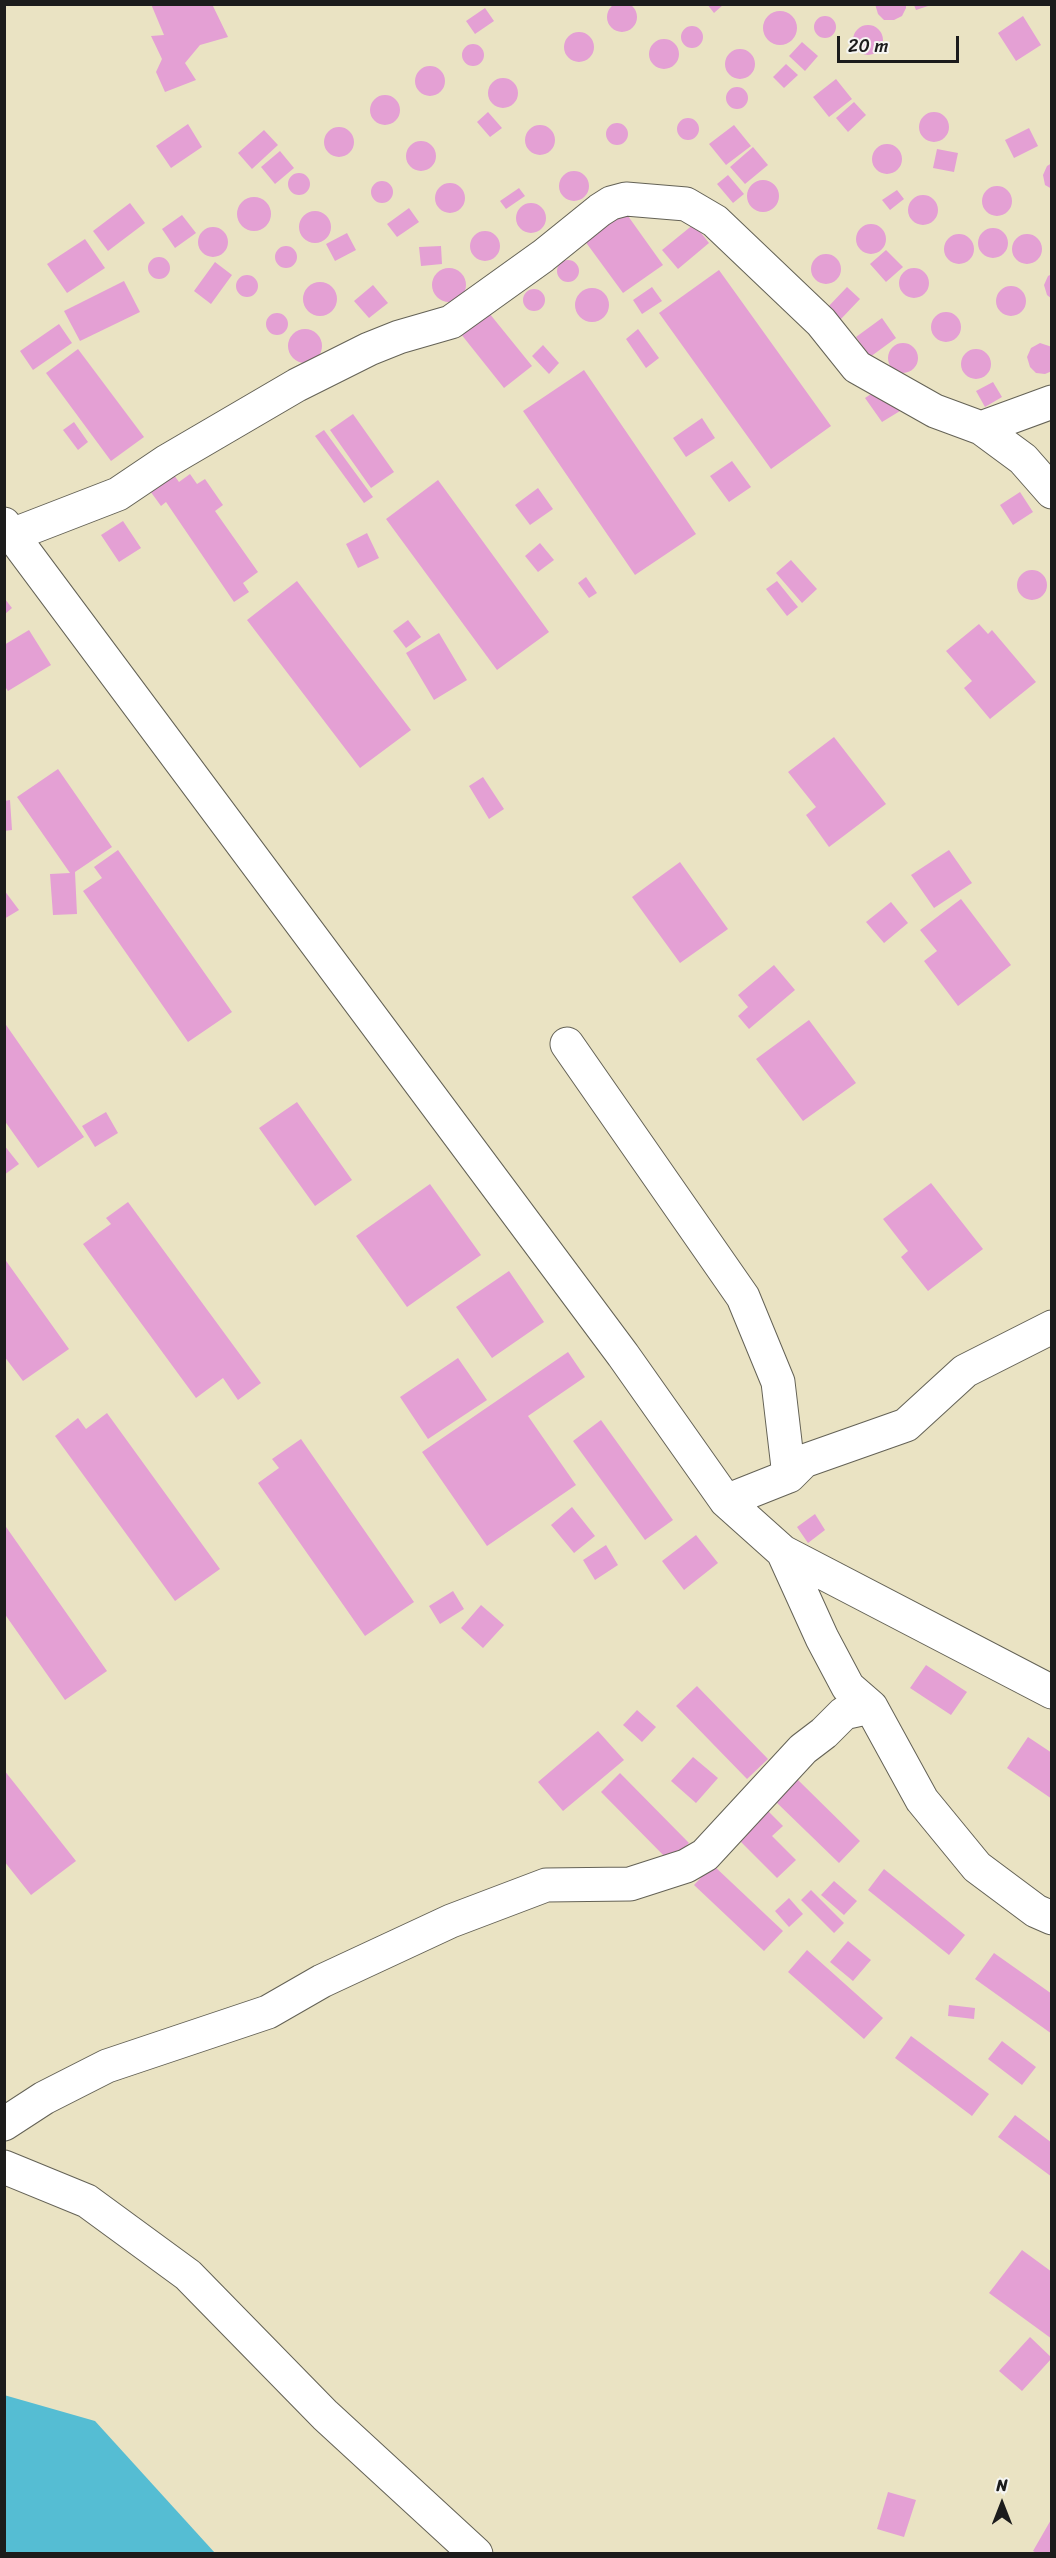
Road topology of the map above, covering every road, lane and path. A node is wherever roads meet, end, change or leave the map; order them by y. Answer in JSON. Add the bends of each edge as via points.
{"nodes":[{"id":1,"x":1052,"y":402,"type":"edge"},
{"id":2,"x":981,"y":428,"type":"junction"},
{"id":3,"x":1052,"y":492,"type":"edge"},
{"id":4,"x":8,"y":529,"type":"edge"},
{"id":5,"x":567,"y":1044,"type":"dead end"},
{"id":6,"x":1052,"y":1327,"type":"edge"},
{"id":7,"x":789,"y":1476,"type":"junction"},
{"id":8,"x":726,"y":1501,"type":"junction"},
{"id":9,"x":783,"y":1552,"type":"junction"},
{"id":10,"x":1052,"y":1692,"type":"edge"},
{"id":11,"x":871,"y":1707,"type":"junction"},
{"id":12,"x":1052,"y":1918,"type":"edge"},
{"id":13,"x":4,"y":2124,"type":"edge"},
{"id":14,"x":4,"y":2167,"type":"edge"},
{"id":15,"x":476,"y":2553,"type":"edge"}],
"edges":[{"from":1,"to":2,"type":"street"},
{"from":2,"to":3,"type":"street","via":[[1023,459]]},
{"from":2,"to":4,"type":"street","via":[[935,411],[857,367],[821,322],[716,221],[699,210],[686,204],[626,199],[600,210],[451,322],[369,349],[297,385],[118,494]]},
{"from":4,"to":8,"type":"street","via":[[623,1355]]},
{"from":5,"to":7,"type":"street","via":[[743,1297],[778,1382]]},
{"from":6,"to":7,"type":"street","via":[[964,1371],[906,1425],[804,1461]]},
{"from":7,"to":8,"type":"street"},
{"from":8,"to":9,"type":"street"},
{"from":9,"to":10,"type":"street"},
{"from":9,"to":11,"type":"street","via":[[849,1688]]},
{"from":11,"to":12,"type":"street","via":[[922,1800],[977,1867],[1036,1911]]},
{"from":11,"to":13,"type":"street","via":[[844,1713],[803,1749],[705,1855],[686,1866],[630,1884],[546,1885],[451,1921],[322,1981],[268,2012],[107,2066],[44,2098]]},
{"from":14,"to":15,"type":"street","via":[[87,2201],[188,2275],[325,2415]]}]}
